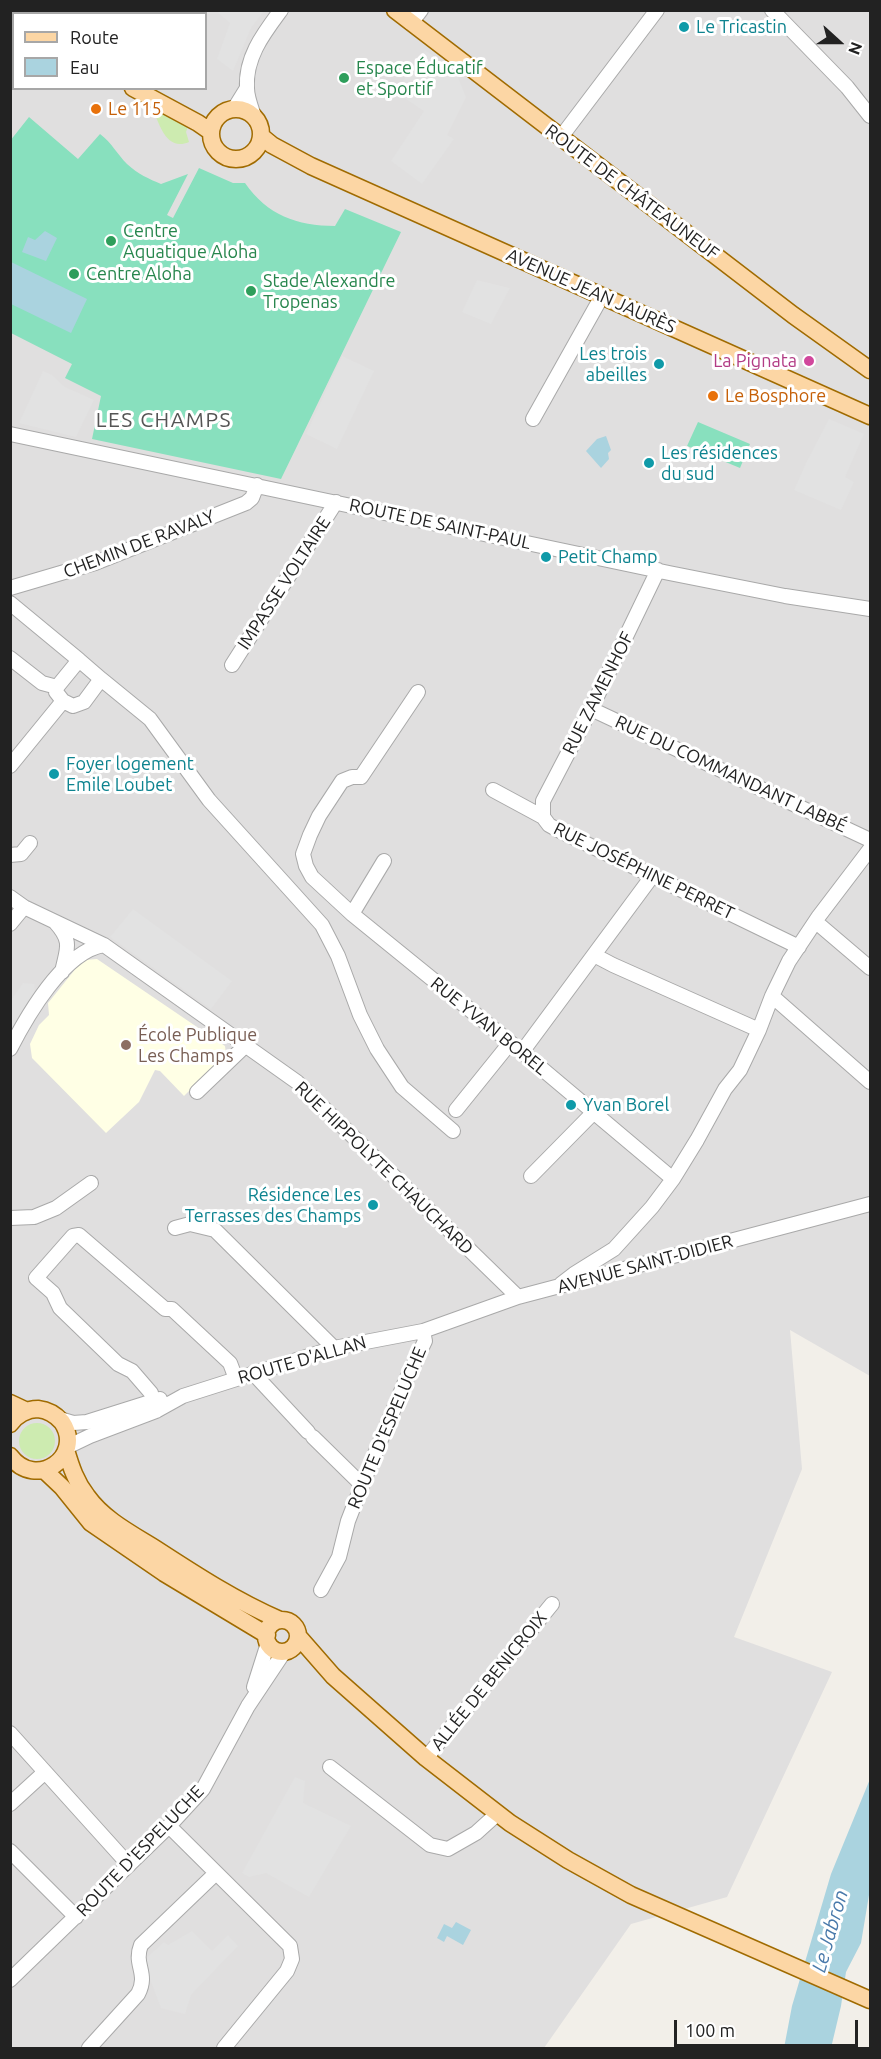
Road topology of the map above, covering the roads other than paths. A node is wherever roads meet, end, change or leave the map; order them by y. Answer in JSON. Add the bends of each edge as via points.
{"nodes":[{"id":1,"x":281,"y":10,"type":"edge"},
{"id":2,"x":395,"y":10,"type":"edge"},
{"id":3,"x":657,"y":10,"type":"edge"},
{"id":4,"x":777,"y":12,"type":"edge"},
{"id":5,"x":416,"y":17,"type":"edge"},
{"id":6,"x":247,"y":88,"type":"junction"},
{"id":7,"x":137,"y":90,"type":"edge"},
{"id":8,"x":150,"y":96,"type":"junction"},
{"id":9,"x":866,"y":100,"type":"edge"},
{"id":10,"x":234,"y":109,"type":"junction"},
{"id":11,"x":254,"y":116,"type":"junction"},
{"id":12,"x":870,"y":116,"type":"edge"},
{"id":13,"x":218,"y":117,"type":"junction"},
{"id":14,"x":211,"y":132,"type":"junction"},
{"id":15,"x":261,"y":136,"type":"junction"},
{"id":16,"x":561,"y":137,"type":"junction"},
{"id":17,"x":253,"y":152,"type":"junction"},
{"id":18,"x":311,"y":166,"type":"junction"},
{"id":19,"x":602,"y":296,"type":"junction"},
{"id":20,"x":870,"y":370,"type":"edge"},
{"id":21,"x":870,"y":416,"type":"edge"},
{"id":22,"x":533,"y":419,"type":"dead end"},
{"id":23,"x":10,"y":434,"type":"edge"},
{"id":24,"x":257,"y":485,"type":"junction"},
{"id":25,"x":336,"y":502,"type":"junction"},
{"id":26,"x":658,"y":570,"type":"junction"},
{"id":27,"x":10,"y":588,"type":"edge"},
{"id":28,"x":10,"y":603,"type":"edge"},
{"id":29,"x":870,"y":609,"type":"edge"},
{"id":30,"x":10,"y":658,"type":"edge"},
{"id":31,"x":79,"y":660,"type":"junction"},
{"id":32,"x":232,"y":665,"type":"dead end"},
{"id":33,"x":101,"y":679,"type":"junction"},
{"id":34,"x":57,"y":687,"type":"junction"},
{"id":35,"x":418,"y":692,"type":"dead end"},
{"id":36,"x":63,"y":701,"type":"junction"},
{"id":37,"x":591,"y":709,"type":"junction"},
{"id":38,"x":10,"y":766,"type":"edge"},
{"id":39,"x":493,"y":790,"type":"dead end"},
{"id":40,"x":543,"y":817,"type":"junction"},
{"id":41,"x":870,"y":840,"type":"edge"},
{"id":42,"x":30,"y":843,"type":"dead end"},
{"id":43,"x":870,"y":849,"type":"edge"},
{"id":44,"x":10,"y":855,"type":"edge"},
{"id":45,"x":384,"y":861,"type":"dead end"},
{"id":46,"x":653,"y":874,"type":"junction"},
{"id":47,"x":10,"y":897,"type":"edge"},
{"id":48,"x":24,"y":907,"type":"junction"},
{"id":49,"x":352,"y":914,"type":"junction"},
{"id":50,"x":49,"y":918,"type":"junction"},
{"id":51,"x":816,"y":922,"type":"junction"},
{"id":52,"x":10,"y":924,"type":"edge"},
{"id":53,"x":104,"y":945,"type":"junction"},
{"id":54,"x":799,"y":947,"type":"junction"},
{"id":55,"x":594,"y":955,"type":"junction"},
{"id":56,"x":870,"y":968,"type":"edge"},
{"id":57,"x":62,"y":972,"type":"junction"},
{"id":58,"x":772,"y":996,"type":"junction"},
{"id":59,"x":759,"y":1030,"type":"junction"},
{"id":60,"x":510,"y":1043,"type":"junction"},
{"id":61,"x":245,"y":1046,"type":"junction"},
{"id":62,"x":10,"y":1049,"type":"edge"},
{"id":63,"x":522,"y":1052,"type":"junction"},
{"id":64,"x":870,"y":1082,"type":"edge"},
{"id":65,"x":197,"y":1092,"type":"dead end"},
{"id":66,"x":456,"y":1110,"type":"dead end"},
{"id":67,"x":594,"y":1112,"type":"junction"},
{"id":68,"x":453,"y":1131,"type":"dead end"},
{"id":69,"x":531,"y":1176,"type":"dead end"},
{"id":70,"x":673,"y":1179,"type":"junction"},
{"id":71,"x":91,"y":1183,"type":"dead end"},
{"id":72,"x":870,"y":1204,"type":"edge"},
{"id":73,"x":10,"y":1218,"type":"edge"},
{"id":74,"x":175,"y":1228,"type":"dead end"},
{"id":75,"x":614,"y":1249,"type":"junction"},
{"id":76,"x":600,"y":1276,"type":"junction"},
{"id":77,"x":558,"y":1287,"type":"junction"},
{"id":78,"x":518,"y":1298,"type":"junction"},
{"id":79,"x":423,"y":1331,"type":"junction"},
{"id":80,"x":334,"y":1348,"type":"junction"},
{"id":81,"x":253,"y":1373,"type":"junction"},
{"id":82,"x":236,"y":1378,"type":"junction"},
{"id":83,"x":10,"y":1402,"type":"edge"},
{"id":84,"x":154,"y":1406,"type":"junction"},
{"id":85,"x":27,"y":1411,"type":"junction"},
{"id":86,"x":60,"y":1419,"type":"junction"},
{"id":87,"x":10,"y":1424,"type":"edge"},
{"id":88,"x":66,"y":1448,"type":"junction"},
{"id":89,"x":12,"y":1461,"type":"edge"},
{"id":90,"x":44,"y":1470,"type":"junction"},
{"id":91,"x":362,"y":1485,"type":"junction"},
{"id":92,"x":321,"y":1590,"type":"dead end"},
{"id":93,"x":552,"y":1604,"type":"dead end"},
{"id":94,"x":280,"y":1620,"type":"junction"},
{"id":95,"x":298,"y":1636,"type":"junction"},
{"id":96,"x":267,"y":1639,"type":"junction"},
{"id":97,"x":286,"y":1651,"type":"junction"},
{"id":98,"x":333,"y":1676,"type":"junction"},
{"id":99,"x":248,"y":1706,"type":"junction"},
{"id":100,"x":10,"y":1733,"type":"edge"},
{"id":101,"x":426,"y":1758,"type":"junction"},
{"id":102,"x":330,"y":1767,"type":"dead end"},
{"id":103,"x":45,"y":1772,"type":"junction"},
{"id":104,"x":10,"y":1804,"type":"edge"},
{"id":105,"x":497,"y":1814,"type":"junction"},
{"id":106,"x":169,"y":1826,"type":"junction"},
{"id":107,"x":10,"y":1851,"type":"edge"},
{"id":108,"x":129,"y":1865,"type":"junction"},
{"id":109,"x":216,"y":1873,"type":"junction"},
{"id":110,"x":76,"y":1917,"type":"junction"},
{"id":111,"x":10,"y":1980,"type":"edge"},
{"id":112,"x":870,"y":2000,"type":"edge"},
{"id":113,"x":89,"y":2049,"type":"edge"},
{"id":114,"x":224,"y":2049,"type":"edge"}],
"edges":[{"from":1,"to":6,"type":"street","via":[[260,39],[250,62]]},
{"from":2,"to":5,"type":"main road","name":"ROUTE DE CHÂTEAUNEUF"},
{"from":3,"to":16,"type":"street"},
{"from":4,"to":9,"type":"street","via":[[847,87]]},
{"from":5,"to":16,"type":"main road","name":"ROUTE DE CHÂTEAUNEUF"},
{"from":6,"to":10,"type":"street"},
{"from":6,"to":11,"type":"street"},
{"from":7,"to":8,"type":"main road"},
{"from":8,"to":13,"type":"main road"},
{"from":8,"to":14,"type":"main road"},
{"from":9,"to":12,"type":"street"},
{"from":10,"to":11,"type":"main road"},
{"from":10,"to":13,"type":"main road"},
{"from":11,"to":15,"type":"main road"},
{"from":13,"to":14,"type":"main road"},
{"from":14,"to":17,"type":"main road","via":[[215,147],[226,157],[242,158]]},
{"from":15,"to":17,"type":"main road"},
{"from":15,"to":18,"type":"main road","name":"AVENUE JEAN JAURÈS"},
{"from":16,"to":20,"type":"main road","name":"ROUTE DE CHÂTEAUNEUF"},
{"from":17,"to":18,"type":"main road","name":"AVENUE JEAN JAURÈS"},
{"from":18,"to":19,"type":"main road","name":"AVENUE JEAN JAURÈS"},
{"from":19,"to":21,"type":"main road","name":"AVENUE JEAN JAURÈS"},
{"from":19,"to":22,"type":"street"},
{"from":23,"to":24,"type":"street","name":"ROUTE DE SAINT-PAUL"},
{"from":24,"to":25,"type":"street","name":"ROUTE DE SAINT-PAUL"},
{"from":24,"to":27,"type":"street","name":"CHEMIN DE RAVALY","via":[[246,502],[95,563]]},
{"from":25,"to":26,"type":"street","name":"ROUTE DE SAINT-PAUL"},
{"from":25,"to":32,"type":"street","name":"IMPASSE VOLTAIRE"},
{"from":26,"to":29,"type":"street","name":"ROUTE DE SAINT-PAUL"},
{"from":26,"to":37,"type":"street","name":"RUE ZAMENHOF"},
{"from":28,"to":31,"type":"street"},
{"from":30,"to":34,"type":"street","via":[[42,683]]},
{"from":31,"to":33,"type":"street"},
{"from":31,"to":34,"type":"street"},
{"from":33,"to":36,"type":"street","via":[[84,702],[73,706]]},
{"from":33,"to":68,"type":"street","via":[[150,719],[209,800],[322,925],[377,1049],[402,1087]]},
{"from":34,"to":36,"type":"street"},
{"from":35,"to":49,"type":"street","name":"RUE YVAN BOREL","via":[[361,777],[342,781],[319,816],[303,854],[312,877]]},
{"from":36,"to":38,"type":"street"},
{"from":37,"to":40,"type":"street","name":"RUE ZAMENHOF","via":[[543,801]]},
{"from":37,"to":41,"type":"street","name":"RUE DU COMMANDANT LABBÉ"},
{"from":39,"to":40,"type":"street","name":"RUE JOSÉPHINE PERRET"},
{"from":40,"to":46,"type":"street","name":"RUE JOSÉPHINE PERRET","via":[[558,830]]},
{"from":42,"to":44,"type":"street","via":[[21,854]]},
{"from":43,"to":51,"type":"street"},
{"from":45,"to":49,"type":"street"},
{"from":46,"to":54,"type":"street","name":"RUE JOSÉPHINE PERRET"},
{"from":46,"to":55,"type":"street"},
{"from":47,"to":48,"type":"street","name":"RUE HIPPOLYTE CHAUCHARD"},
{"from":48,"to":50,"type":"street","name":"RUE HIPPOLYTE CHAUCHARD"},
{"from":48,"to":52,"type":"street"},
{"from":49,"to":60,"type":"street","name":"RUE YVAN BOREL"},
{"from":50,"to":53,"type":"street","name":"RUE HIPPOLYTE CHAUCHARD"},
{"from":50,"to":57,"type":"street","via":[[62,930],[68,943]]},
{"from":51,"to":54,"type":"street"},
{"from":51,"to":56,"type":"street"},
{"from":53,"to":57,"type":"street","via":[[83,953]]},
{"from":53,"to":61,"type":"street","name":"RUE HIPPOLYTE CHAUCHARD"},
{"from":54,"to":58,"type":"street"},
{"from":55,"to":59,"type":"street"},
{"from":55,"to":63,"type":"street"},
{"from":57,"to":62,"type":"street","via":[[32,1009]]},
{"from":58,"to":59,"type":"street"},
{"from":58,"to":64,"type":"street"},
{"from":59,"to":70,"type":"street","via":[[740,1070]]},
{"from":60,"to":63,"type":"street","name":"RUE YVAN BOREL"},
{"from":60,"to":66,"type":"street"},
{"from":61,"to":65,"type":"street"},
{"from":61,"to":78,"type":"street","name":"RUE HIPPOLYTE CHAUCHARD","via":[[297,1082]]},
{"from":63,"to":67,"type":"street","name":"RUE YVAN BOREL"},
{"from":67,"to":69,"type":"street"},
{"from":67,"to":70,"type":"street","name":"RUE YVAN BOREL"},
{"from":70,"to":75,"type":"street"},
{"from":71,"to":73,"type":"street","via":[[56,1208],[34,1217]]},
{"from":72,"to":76,"type":"street","name":"AVENUE SAINT-DIDIER"},
{"from":74,"to":80,"type":"street","via":[[190,1224],[215,1230]]},
{"from":75,"to":76,"type":"street"},
{"from":75,"to":77,"type":"street"},
{"from":76,"to":77,"type":"street","name":"AVENUE SAINT-DIDIER"},
{"from":77,"to":78,"type":"street","name":"AVENUE SAINT-DIDIER"},
{"from":78,"to":79,"type":"street","name":"AVENUE SAINT-DIDIER"},
{"from":79,"to":80,"type":"street","name":"ROUTE D'ALLAN"},
{"from":79,"to":91,"type":"street","name":"ROUTE D'ESPELUCHE","via":[[425,1341]]},
{"from":80,"to":81,"type":"street","name":"ROUTE D'ALLAN"},
{"from":81,"to":82,"type":"street","name":"ROUTE D'ALLAN"},
{"from":81,"to":91,"type":"street"},
{"from":82,"to":84,"type":"street","name":"ROUTE D'ALLAN"},
{"from":82,"to":84,"type":"street","via":[[230,1363],[172,1310],[165,1309],[79,1235],[73,1236],[36,1278],[53,1293],[60,1308],[118,1364],[132,1371],[151,1393]]},
{"from":83,"to":85,"type":"main road"},
{"from":84,"to":86,"type":"street","name":"ROUTE D'ALLAN","via":[[87,1422]]},
{"from":84,"to":88,"type":"street","name":"ROUTE D'ALLAN"},
{"from":85,"to":86,"type":"main road","via":[[45,1410]]},
{"from":85,"to":87,"type":"main road"},
{"from":86,"to":88,"type":"main road","via":[[67,1432]]},
{"from":88,"to":90,"type":"main road","via":[[58,1463]]},
{"from":88,"to":94,"type":"main road","via":[[75,1478],[103,1514],[215,1586]]},
{"from":89,"to":90,"type":"main road","via":[[28,1470]]},
{"from":90,"to":96,"type":"main road","via":[[91,1523]]},
{"from":91,"to":92,"type":"street","name":"ROUTE D'ESPELUCHE","via":[[339,1557]]},
{"from":93,"to":101,"type":"street","name":"ALLÉE DE BENICROIX"},
{"from":94,"to":95,"type":"main road","via":[[292,1623]]},
{"from":94,"to":96,"type":"main road","via":[[273,1623]]},
{"from":95,"to":97,"type":"main road","via":[[296,1645]]},
{"from":95,"to":98,"type":"main road"},
{"from":96,"to":97,"type":"main road","via":[[274,1650]]},
{"from":96,"to":99,"type":"street","name":"ROUTE D'ESPELUCHE"},
{"from":97,"to":98,"type":"main road"},
{"from":97,"to":99,"type":"street","name":"ROUTE D'ESPELUCHE"},
{"from":98,"to":101,"type":"main road"},
{"from":99,"to":106,"type":"street","name":"ROUTE D'ESPELUCHE","via":[[202,1789]]},
{"from":100,"to":103,"type":"street"},
{"from":101,"to":105,"type":"main road"},
{"from":102,"to":105,"type":"street","via":[[430,1845],[448,1849],[476,1833]]},
{"from":103,"to":104,"type":"street"},
{"from":103,"to":108,"type":"street"},
{"from":105,"to":112,"type":"main road","via":[[631,1896]]},
{"from":106,"to":108,"type":"street","name":"ROUTE D'ESPELUCHE"},
{"from":106,"to":109,"type":"street"},
{"from":107,"to":110,"type":"street"},
{"from":108,"to":110,"type":"street","name":"ROUTE D'ESPELUCHE"},
{"from":109,"to":113,"type":"street","via":[[141,1945],[138,1958],[143,1984],[138,1994]]},
{"from":109,"to":114,"type":"street","via":[[290,1946],[292,1959],[287,1971]]},
{"from":110,"to":111,"type":"street","name":"ROUTE D'ESPELUCHE"}]}
